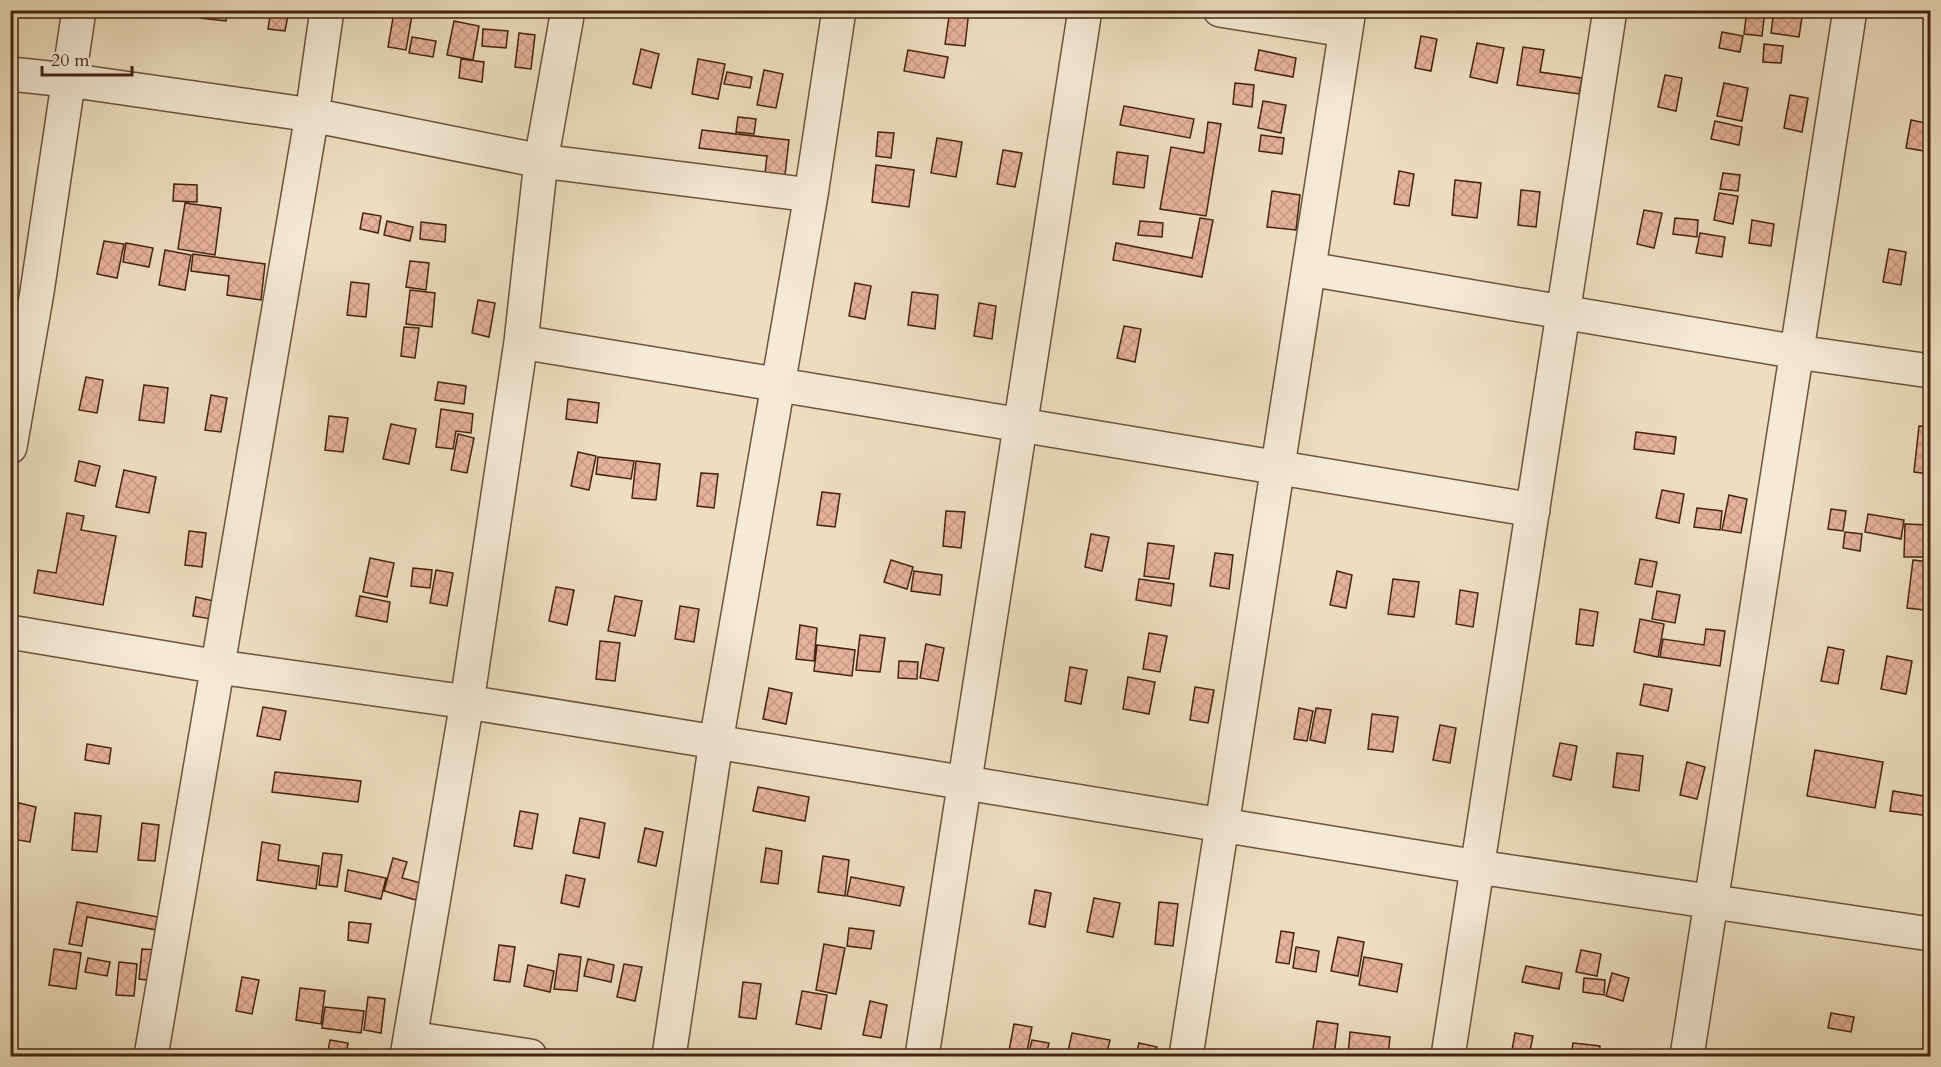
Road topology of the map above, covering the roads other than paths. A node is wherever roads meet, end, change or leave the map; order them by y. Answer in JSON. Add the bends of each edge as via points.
{"nodes":[{"id":1,"x":79,"y":10,"type":"edge"},
{"id":2,"x":327,"y":10,"type":"edge"},
{"id":3,"x":568,"y":10,"type":"edge"},
{"id":4,"x":839,"y":10,"type":"edge"},
{"id":5,"x":1085,"y":10,"type":"edge"},
{"id":6,"x":1220,"y":10,"type":"edge"},
{"id":7,"x":1611,"y":10,"type":"edge"},
{"id":8,"x":1850,"y":10,"type":"edge"},
{"id":9,"x":1347,"y":20,"type":"edge"},
{"id":10,"x":10,"y":74,"type":"edge"},
{"id":11,"x":68,"y":80,"type":"junction"},
{"id":12,"x":312,"y":115,"type":"junction"},
{"id":13,"x":541,"y":161,"type":"junction"},
{"id":14,"x":811,"y":195,"type":"junction"},
{"id":15,"x":1309,"y":269,"type":"junction"},
{"id":16,"x":24,"y":290,"type":"edge"},
{"id":17,"x":1564,"y":312,"type":"junction"},
{"id":18,"x":521,"y":342,"type":"junction"},
{"id":19,"x":1797,"y":352,"type":"junction"},
{"id":20,"x":1930,"y":371,"type":"edge"},
{"id":21,"x":778,"y":385,"type":"junction"},
{"id":22,"x":1021,"y":425,"type":"junction"},
{"id":23,"x":10,"y":447,"type":"edge"},
{"id":24,"x":1277,"y":468,"type":"junction"},
{"id":25,"x":1533,"y":510,"type":"junction"},
{"id":26,"x":10,"y":632,"type":"edge"},
{"id":27,"x":219,"y":667,"type":"junction"},
{"id":28,"x":467,"y":702,"type":"junction"},
{"id":29,"x":716,"y":742,"type":"junction"},
{"id":30,"x":964,"y":782,"type":"junction"},
{"id":31,"x":1222,"y":824,"type":"junction"},
{"id":32,"x":1478,"y":867,"type":"junction"},
{"id":33,"x":1712,"y":901,"type":"junction"},
{"id":34,"x":1930,"y":934,"type":"edge"},
{"id":35,"x":409,"y":1047,"type":"edge"},
{"id":36,"x":151,"y":1056,"type":"edge"},
{"id":37,"x":530,"y":1056,"type":"edge"},
{"id":38,"x":669,"y":1056,"type":"edge"},
{"id":39,"x":922,"y":1056,"type":"edge"},
{"id":40,"x":1186,"y":1056,"type":"edge"},
{"id":41,"x":1448,"y":1056,"type":"edge"},
{"id":42,"x":1687,"y":1056,"type":"edge"}],
"edges":[{"from":1,"to":11,"type":"street"},
{"from":2,"to":12,"type":"street"},
{"from":3,"to":13,"type":"street"},
{"from":4,"to":14,"type":"street"},
{"from":5,"to":22,"type":"street"},
{"from":6,"to":9,"type":"street"},
{"from":7,"to":17,"type":"street"},
{"from":8,"to":19,"type":"street"},
{"from":9,"to":15,"type":"street"},
{"from":10,"to":11,"type":"street"},
{"from":11,"to":12,"type":"street"},
{"from":11,"to":16,"type":"street"},
{"from":12,"to":13,"type":"street"},
{"from":12,"to":27,"type":"street"},
{"from":13,"to":14,"type":"street"},
{"from":13,"to":18,"type":"street"},
{"from":14,"to":21,"type":"street"},
{"from":15,"to":17,"type":"street"},
{"from":15,"to":24,"type":"street"},
{"from":16,"to":23,"type":"street"},
{"from":17,"to":19,"type":"street"},
{"from":17,"to":25,"type":"street"},
{"from":18,"to":21,"type":"street"},
{"from":18,"to":28,"type":"street"},
{"from":19,"to":20,"type":"street"},
{"from":19,"to":33,"type":"street"},
{"from":21,"to":22,"type":"street"},
{"from":21,"to":29,"type":"street"},
{"from":22,"to":24,"type":"street"},
{"from":22,"to":30,"type":"street"},
{"from":24,"to":25,"type":"street"},
{"from":24,"to":31,"type":"street"},
{"from":25,"to":32,"type":"street"},
{"from":26,"to":27,"type":"street"},
{"from":27,"to":28,"type":"street"},
{"from":27,"to":36,"type":"street"},
{"from":28,"to":29,"type":"street"},
{"from":28,"to":35,"type":"street"},
{"from":29,"to":30,"type":"street"},
{"from":29,"to":38,"type":"street"},
{"from":30,"to":31,"type":"street"},
{"from":30,"to":39,"type":"street"},
{"from":31,"to":32,"type":"street"},
{"from":31,"to":40,"type":"street"},
{"from":32,"to":33,"type":"street"},
{"from":32,"to":41,"type":"street"},
{"from":33,"to":34,"type":"street"},
{"from":33,"to":42,"type":"street"},
{"from":35,"to":37,"type":"street"}]}
